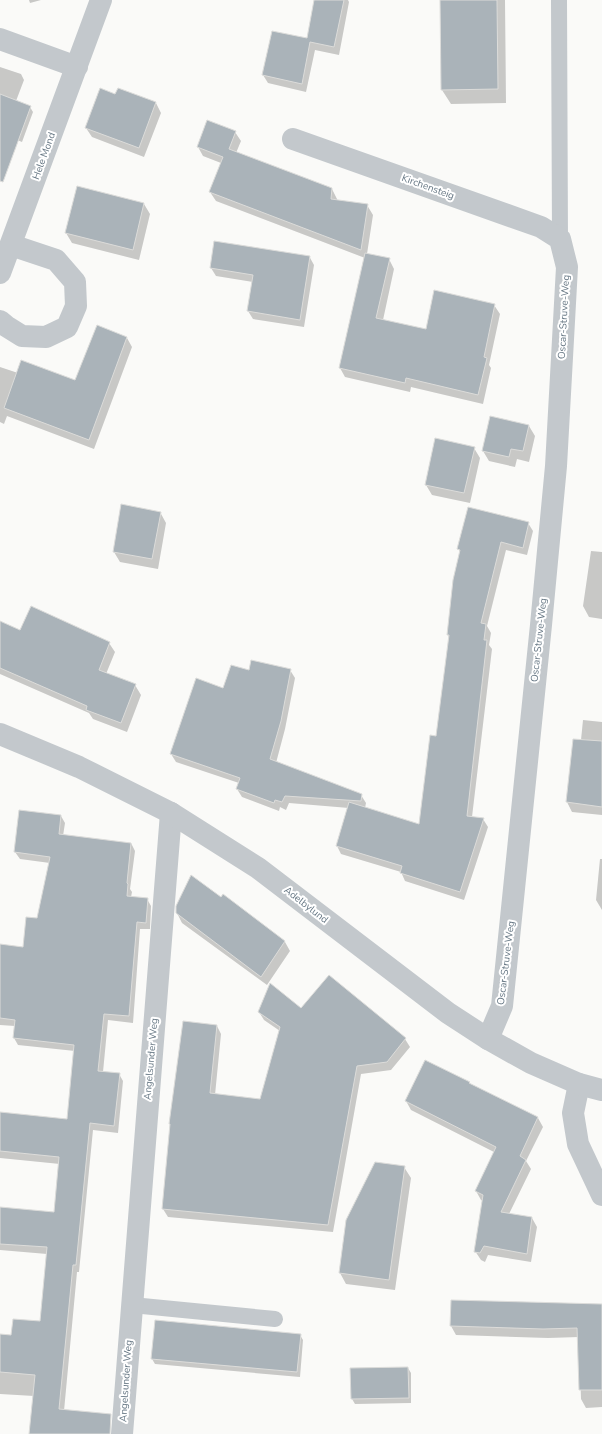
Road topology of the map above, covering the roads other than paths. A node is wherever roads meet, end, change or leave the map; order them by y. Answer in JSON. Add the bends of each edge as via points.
{"nodes":[{"id":1,"x":101,"y":0,"type":"edge"},
{"id":2,"x":559,"y":0,"type":"edge"},
{"id":3,"x":0,"y":39,"type":"edge"},
{"id":4,"x":77,"y":67,"type":"junction"},
{"id":5,"x":293,"y":139,"type":"dead end"},
{"id":6,"x":560,"y":239,"type":"junction"},
{"id":7,"x":11,"y":245,"type":"junction"},
{"id":8,"x":0,"y":273,"type":"edge"},
{"id":9,"x":0,"y":321,"type":"edge"},
{"id":10,"x":0,"y":734,"type":"edge"},
{"id":11,"x":171,"y":813,"type":"junction"},
{"id":12,"x":488,"y":1040,"type":"junction"},
{"id":13,"x":578,"y":1084,"type":"junction"},
{"id":14,"x":602,"y":1090,"type":"edge"},
{"id":15,"x":602,"y":1195,"type":"edge"},
{"id":16,"x":132,"y":1305,"type":"junction"},
{"id":17,"x":275,"y":1319,"type":"dead end"},
{"id":18,"x":122,"y":1434,"type":"edge"}],
"edges":[{"from":1,"to":4,"type":"street","name":"Hele Mond"},
{"from":2,"to":6,"type":"lane"},
{"from":3,"to":4,"type":"street"},
{"from":4,"to":7,"type":"street","name":"Hele Mond"},
{"from":5,"to":6,"type":"street","name":"Kirchensteig","via":[[541,227]]},
{"from":6,"to":12,"type":"street","name":"Oscar-Struve-Weg","via":[[567,267],[555,473],[502,1006]]},
{"from":7,"to":8,"type":"street","name":"Hele Mond"},
{"from":7,"to":9,"type":"street","via":[[56,260],[75,282],[76,306],[67,327],[46,337],[22,336]]},
{"from":10,"to":11,"type":"street","name":"Adelbylund","via":[[79,767]]},
{"from":11,"to":12,"type":"street","name":"Adelbylund","via":[[258,868],[448,1013]]},
{"from":11,"to":16,"type":"street","name":"Angelsunder Weg"},
{"from":12,"to":13,"type":"street","name":"Adelbylund"},
{"from":13,"to":14,"type":"street","name":"Adelbylund"},
{"from":13,"to":15,"type":"street","via":[[573,1113],[578,1144]]},
{"from":16,"to":17,"type":"lane"},
{"from":16,"to":18,"type":"street","name":"Angelsunder Weg"}]}
